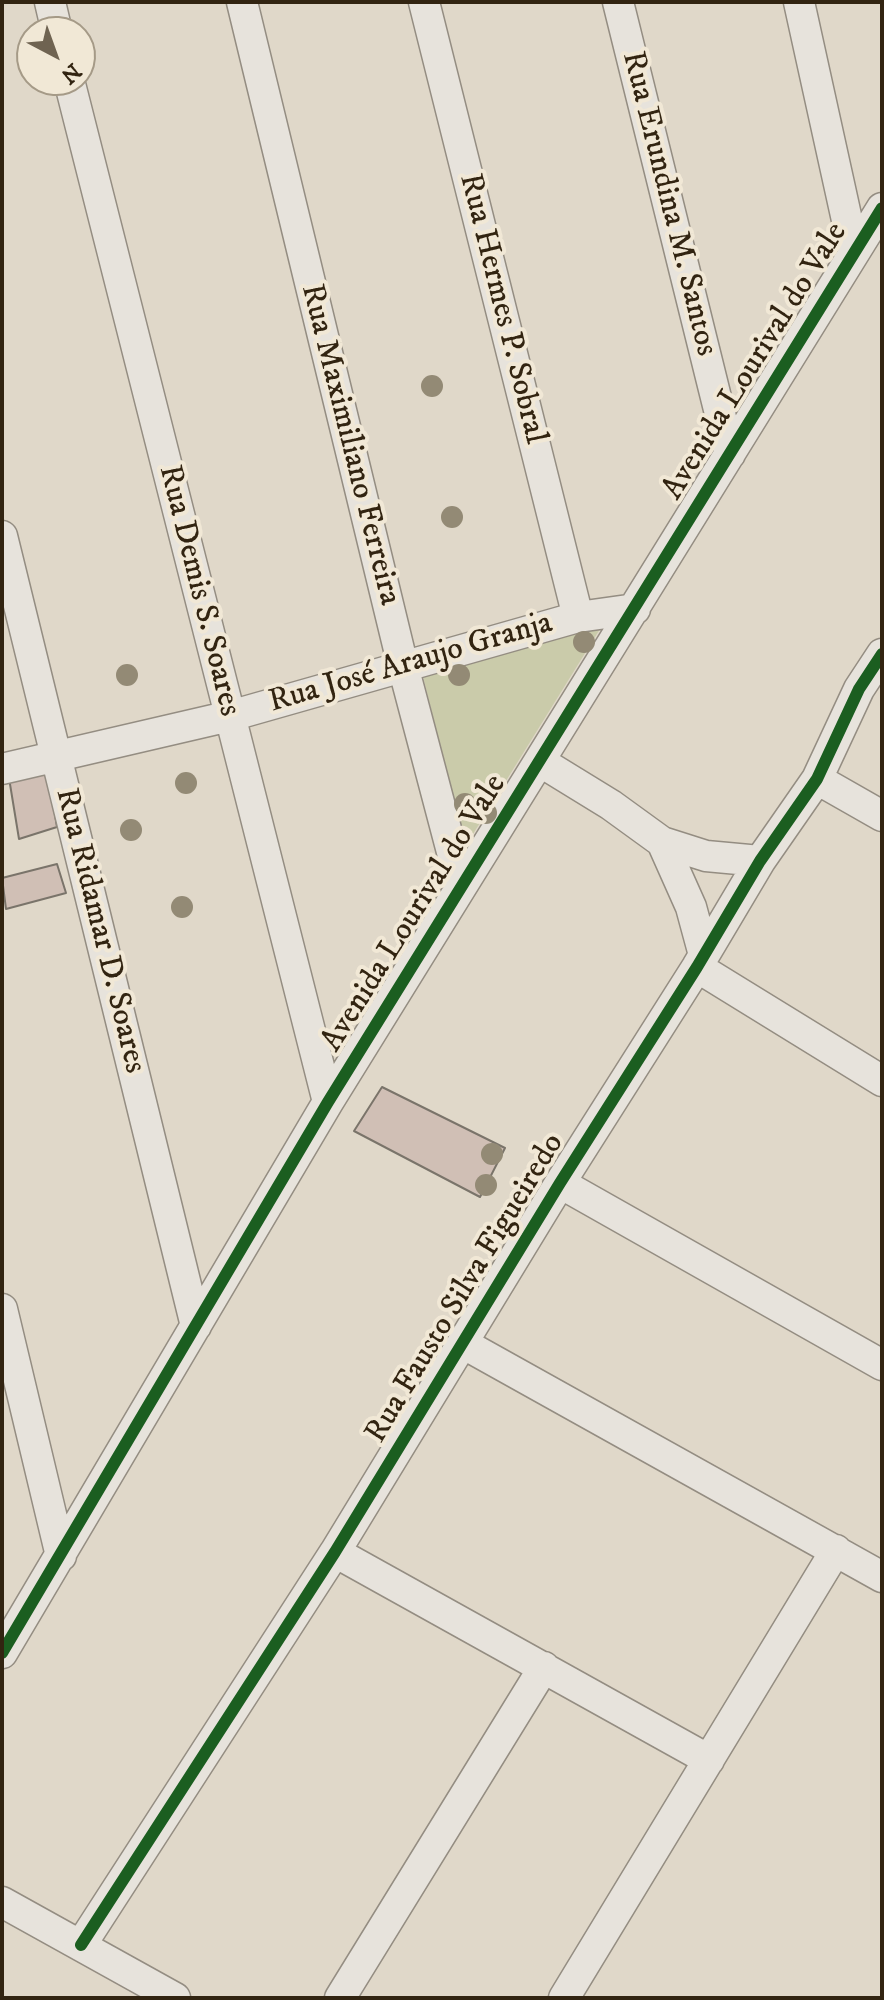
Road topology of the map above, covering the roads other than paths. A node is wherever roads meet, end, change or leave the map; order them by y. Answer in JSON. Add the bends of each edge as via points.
{"nodes":[{"id":1,"x":242,"y":2,"type":"edge"},
{"id":2,"x":424,"y":2,"type":"edge"},
{"id":3,"x":618,"y":2,"type":"edge"},
{"id":4,"x":799,"y":2,"type":"edge"},
{"id":5,"x":73,"y":96,"type":"edge"},
{"id":6,"x":882,"y":208,"type":"edge"},
{"id":7,"x":854,"y":252,"type":"junction"},
{"id":8,"x":730,"y":454,"type":"junction"},
{"id":9,"x":2,"y":536,"type":"edge"},
{"id":10,"x":635,"y":609,"type":"junction"},
{"id":11,"x":578,"y":617,"type":"junction"},
{"id":12,"x":882,"y":654,"type":"edge"},
{"id":13,"x":403,"y":666,"type":"junction"},
{"id":14,"x":230,"y":716,"type":"junction"},
{"id":15,"x":55,"y":756,"type":"junction"},
{"id":16,"x":541,"y":762,"type":"junction"},
{"id":17,"x":2,"y":769,"type":"edge"},
{"id":18,"x":817,"y":779,"type":"junction"},
{"id":19,"x":882,"y":816,"type":"edge"},
{"id":20,"x":662,"y":842,"type":"junction"},
{"id":21,"x":760,"y":861,"type":"junction"},
{"id":22,"x":461,"y":886,"type":"junction"},
{"id":23,"x":701,"y":961,"type":"junction"},
{"id":24,"x":882,"y":1081,"type":"edge"},
{"id":25,"x":328,"y":1102,"type":"junction"},
{"id":26,"x":560,"y":1183,"type":"junction"},
{"id":27,"x":2,"y":1309,"type":"edge"},
{"id":28,"x":196,"y":1326,"type":"junction"},
{"id":29,"x":464,"y":1344,"type":"junction"},
{"id":30,"x":882,"y":1365,"type":"edge"},
{"id":31,"x":836,"y":1550,"type":"junction"},
{"id":32,"x":335,"y":1552,"type":"junction"},
{"id":33,"x":61,"y":1556,"type":"junction"},
{"id":34,"x":882,"y":1577,"type":"edge"},
{"id":35,"x":2,"y":1653,"type":"edge"},
{"id":36,"x":544,"y":1667,"type":"junction"},
{"id":37,"x":709,"y":1760,"type":"junction"},
{"id":38,"x":2,"y":1902,"type":"edge"},
{"id":39,"x":81,"y":1945,"type":"junction"},
{"id":40,"x":175,"y":1998,"type":"edge"},
{"id":41,"x":340,"y":1998,"type":"edge"},
{"id":42,"x":564,"y":1998,"type":"edge"}],
"edges":[{"from":1,"to":13,"type":"street","name":"Rua Maximiliano Ferreira"},
{"from":2,"to":11,"type":"street","name":"Rua Hermes P. Sobral"},
{"from":3,"to":8,"type":"street","name":"Rua Erundina M. Santos"},
{"from":4,"to":7,"type":"street"},
{"from":5,"to":14,"type":"street","name":"Rua Demis S. Soares"},
{"from":6,"to":7,"type":"street","name":"Avenida Lourival do Vale"},
{"from":7,"to":8,"type":"street","name":"Avenida Lourival do Vale"},
{"from":8,"to":10,"type":"street","name":"Avenida Lourival do Vale"},
{"from":9,"to":15,"type":"street","name":"Rua Ridamar D. Soares"},
{"from":10,"to":11,"type":"street","name":"Rua José Araujo Granja"},
{"from":10,"to":16,"type":"street","name":"Avenida Lourival do Vale"},
{"from":11,"to":13,"type":"street","name":"Rua José Araujo Granja"},
{"from":12,"to":18,"type":"street","name":"Rua Fausto Silva Figueiredo","via":[[859,689]]},
{"from":13,"to":14,"type":"street","name":"Rua José Araujo Granja"},
{"from":13,"to":22,"type":"street","name":"Rua Maximiliano Ferreira"},
{"from":14,"to":15,"type":"street","name":"Rua José Araujo Granja"},
{"from":14,"to":25,"type":"street","name":"Rua Demis S. Soares"},
{"from":15,"to":17,"type":"street","name":"Rua José Araujo Granja"},
{"from":15,"to":28,"type":"street","name":"Rua Ridamar D. Soares"},
{"from":16,"to":20,"type":"street"},
{"from":16,"to":22,"type":"street","name":"Avenida Lourival do Vale"},
{"from":18,"to":19,"type":"street"},
{"from":18,"to":21,"type":"street","name":"Rua Fausto Silva Figueiredo"},
{"from":20,"to":21,"type":"street","via":[[706,856]]},
{"from":20,"to":23,"type":"street","via":[[691,907]]},
{"from":21,"to":23,"type":"street","name":"Rua Fausto Silva Figueiredo"},
{"from":22,"to":25,"type":"street","name":"Avenida Lourival do Vale"},
{"from":23,"to":24,"type":"street"},
{"from":23,"to":26,"type":"street","name":"Rua Fausto Silva Figueiredo"},
{"from":25,"to":28,"type":"street","name":"Avenida Lourival do Vale"},
{"from":26,"to":29,"type":"street","name":"Rua Fausto Silva Figueiredo"},
{"from":26,"to":30,"type":"street","name":"Rua Fausto Silva Figueiredo"},
{"from":27,"to":33,"type":"street"},
{"from":28,"to":33,"type":"street","name":"Avenida Lourival do Vale"},
{"from":29,"to":31,"type":"street"},
{"from":29,"to":32,"type":"street","name":"Rua Fausto Silva Figueiredo"},
{"from":31,"to":34,"type":"street"},
{"from":31,"to":37,"type":"street"},
{"from":32,"to":36,"type":"street"},
{"from":32,"to":39,"type":"street","name":"Rua Fausto Silva Figueiredo"},
{"from":33,"to":35,"type":"street","name":"Avenida Lourival do Vale"},
{"from":36,"to":37,"type":"street"},
{"from":36,"to":41,"type":"street"},
{"from":37,"to":42,"type":"street"},
{"from":38,"to":39,"type":"street"},
{"from":39,"to":40,"type":"street"}]}
